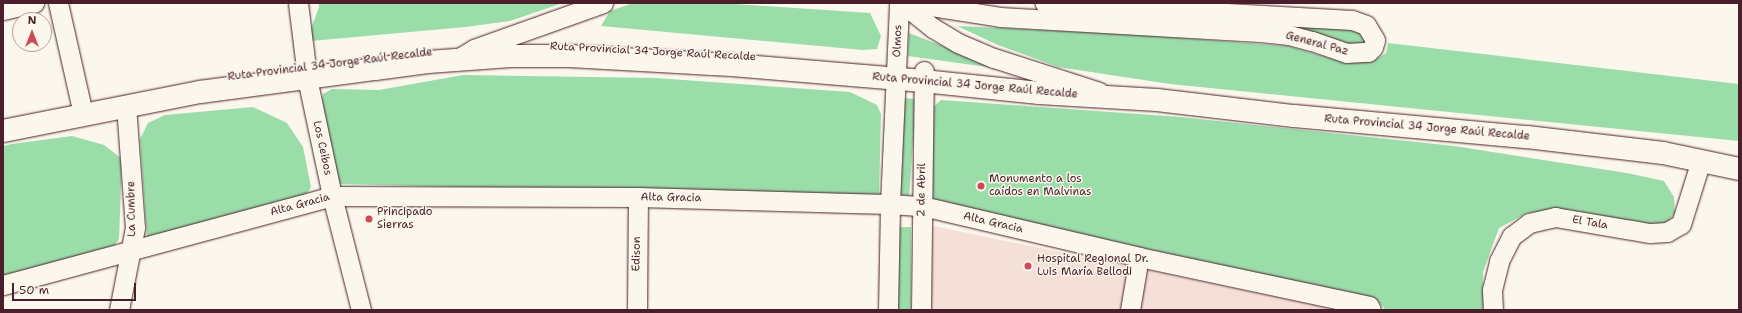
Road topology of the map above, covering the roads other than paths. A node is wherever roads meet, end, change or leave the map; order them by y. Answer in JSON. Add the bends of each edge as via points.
{"nodes":[{"id":1,"x":34,"y":3,"type":"edge"},
{"id":2,"x":58,"y":3,"type":"edge"},
{"id":3,"x":298,"y":3,"type":"edge"},
{"id":4,"x":603,"y":3,"type":"edge"},
{"id":5,"x":900,"y":3,"type":"edge"},
{"id":6,"x":912,"y":3,"type":"edge"},
{"id":7,"x":1044,"y":3,"type":"edge"},
{"id":8,"x":3,"y":10,"type":"edge"},
{"id":9,"x":465,"y":54,"type":"junction"},
{"id":10,"x":306,"y":73,"type":"junction"},
{"id":11,"x":897,"y":74,"type":"junction"},
{"id":12,"x":923,"y":76,"type":"junction"},
{"id":13,"x":1114,"y":97,"type":"junction"},
{"id":14,"x":81,"y":104,"type":"junction"},
{"id":15,"x":126,"y":106,"type":"junction"},
{"id":16,"x":3,"y":121,"type":"edge"},
{"id":17,"x":3,"y":131,"type":"edge"},
{"id":18,"x":1701,"y":160,"type":"junction"},
{"id":19,"x":1739,"y":169,"type":"edge"},
{"id":20,"x":332,"y":196,"type":"junction"},
{"id":21,"x":638,"y":197,"type":"junction"},
{"id":22,"x":890,"y":204,"type":"junction"},
{"id":23,"x":922,"y":206,"type":"junction"},
{"id":24,"x":132,"y":250,"type":"junction"},
{"id":25,"x":1139,"y":257,"type":"junction"},
{"id":26,"x":3,"y":285,"type":"edge"},
{"id":27,"x":1340,"y":305,"type":"edge"},
{"id":28,"x":119,"y":310,"type":"edge"},
{"id":29,"x":361,"y":310,"type":"edge"},
{"id":30,"x":637,"y":310,"type":"edge"},
{"id":31,"x":888,"y":310,"type":"edge"},
{"id":32,"x":921,"y":310,"type":"edge"},
{"id":33,"x":1130,"y":310,"type":"edge"},
{"id":34,"x":1371,"y":310,"type":"edge"},
{"id":35,"x":1492,"y":310,"type":"edge"}],
"edges":[{"from":1,"to":8,"type":"street"},
{"from":2,"to":14,"type":"street"},
{"from":3,"to":10,"type":"street","name":"Los Ceibos"},
{"from":4,"to":9,"type":"street"},
{"from":5,"to":11,"type":"street","name":"Olmos"},
{"from":5,"to":13,"type":"street","via":[[958,43],[994,58]]},
{"from":6,"to":7,"type":"street","name":"General Paz","via":[[1000,18],[1282,34],[1346,53],[1368,52],[1375,40],[1366,25],[1339,18]]},
{"from":9,"to":10,"type":"main road","name":"Ruta Provincial 34 Jorge Raúl Recalde","via":[[375,59]]},
{"from":9,"to":11,"type":"main road","name":"Ruta Provincial 34 Jorge Raúl Recalde","via":[[570,46]]},
{"from":10,"to":14,"type":"main road","name":"Ruta Provincial 34 Jorge Raúl Recalde","via":[[200,81]]},
{"from":10,"to":15,"type":"main road","name":"Ruta Provincial 34 Jorge Raúl Recalde"},
{"from":10,"to":20,"type":"street","name":"Los Ceibos"},
{"from":11,"to":12,"type":"main road","name":"Ruta Provincial 34 Jorge Raúl Recalde"},
{"from":11,"to":22,"type":"street"},
{"from":12,"to":13,"type":"main road","name":"Ruta Provincial 34 Jorge Raúl Recalde","via":[[1040,84]]},
{"from":12,"to":23,"type":"street","name":"2 de Abril"},
{"from":13,"to":18,"type":"main road","name":"Ruta Provincial 34 Jorge Raúl Recalde","via":[[1527,137]]},
{"from":14,"to":16,"type":"main road","name":"Ruta Provincial 34 Jorge Raúl Recalde"},
{"from":15,"to":17,"type":"main road","name":"Ruta Provincial 34 Jorge Raúl Recalde"},
{"from":15,"to":24,"type":"street","name":"La Cumbre","via":[[135,228]]},
{"from":18,"to":19,"type":"main road","name":"Ruta Provincial 34 Jorge Raúl Recalde"},
{"from":18,"to":35,"type":"street","name":"El Tala","via":[[1681,224],[1667,232],[1650,233],[1555,217],[1529,223],[1512,236],[1499,261],[1492,290]]},
{"from":20,"to":21,"type":"street","name":"Alta Gracia"},
{"from":20,"to":24,"type":"street","name":"Alta Gracia"},
{"from":20,"to":29,"type":"street","name":"Los Ceibos"},
{"from":21,"to":22,"type":"street","name":"Alta Gracia"},
{"from":21,"to":30,"type":"street","name":"Edison"},
{"from":22,"to":23,"type":"street","name":"Alta Gracia"},
{"from":22,"to":31,"type":"street"},
{"from":23,"to":25,"type":"street","name":"Alta Gracia"},
{"from":23,"to":32,"type":"street","name":"2 de Abril"},
{"from":24,"to":26,"type":"street","name":"Alta Gracia"},
{"from":24,"to":28,"type":"street","name":"La Cumbre"},
{"from":25,"to":27,"type":"street","name":"Alta Gracia"},
{"from":25,"to":33,"type":"street"},
{"from":27,"to":34,"type":"street","name":"Alta Gracia","via":[[1369,306]]}]}
